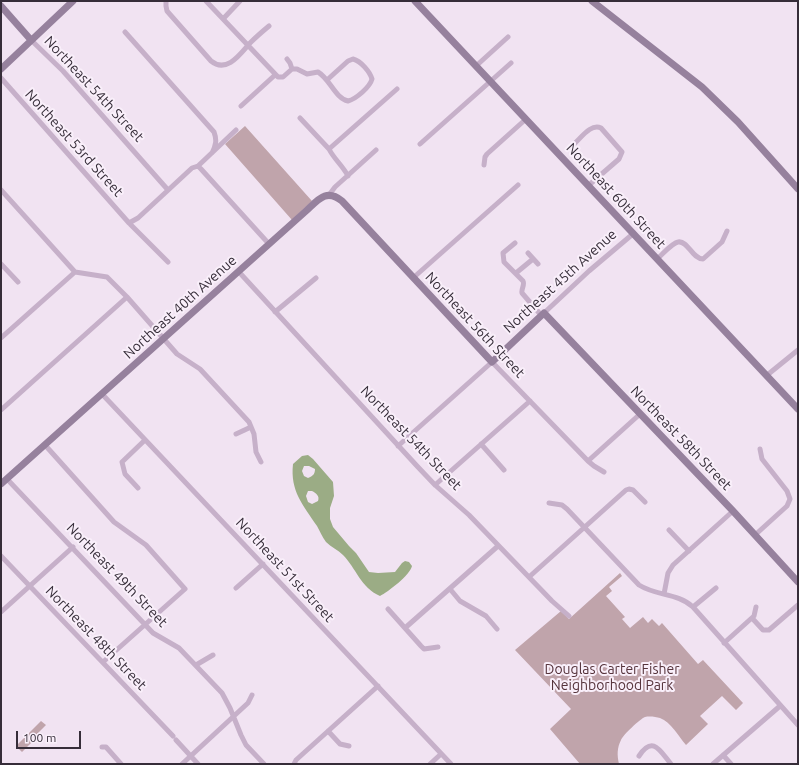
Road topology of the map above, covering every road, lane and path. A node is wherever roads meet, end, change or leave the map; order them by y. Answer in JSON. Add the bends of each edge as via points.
{"nodes":[{"id":1,"x":73,"y":1,"type":"edge"},
{"id":2,"x":166,"y":1,"type":"edge"},
{"id":3,"x":206,"y":1,"type":"edge"},
{"id":4,"x":240,"y":1,"type":"edge"},
{"id":5,"x":415,"y":1,"type":"edge"},
{"id":6,"x":592,"y":1,"type":"edge"},
{"id":7,"x":1,"y":6,"type":"edge"},
{"id":8,"x":223,"y":19,"type":"junction"},
{"id":9,"x":269,"y":26,"type":"dead end"},
{"id":10,"x":125,"y":32,"type":"dead end"},
{"id":11,"x":508,"y":37,"type":"dead end"},
{"id":12,"x":31,"y":40,"type":"junction"},
{"id":13,"x":248,"y":45,"type":"junction"},
{"id":14,"x":287,"y":59,"type":"dead end"},
{"id":15,"x":512,"y":63,"type":"dead end"},
{"id":16,"x":476,"y":66,"type":"junction"},
{"id":17,"x":1,"y":69,"type":"edge"},
{"id":18,"x":292,"y":69,"type":"junction"},
{"id":19,"x":275,"y":75,"type":"junction"},
{"id":20,"x":1,"y":78,"type":"edge"},
{"id":21,"x":327,"y":80,"type":"junction"},
{"id":22,"x":490,"y":81,"type":"junction"},
{"id":23,"x":396,"y":88,"type":"dead end"},
{"id":24,"x":241,"y":106,"type":"dead end"},
{"id":25,"x":300,"y":118,"type":"dead end"},
{"id":26,"x":526,"y":119,"type":"junction"},
{"id":27,"x":236,"y":130,"type":"dead end"},
{"id":28,"x":420,"y":144,"type":"dead end"},
{"id":29,"x":574,"y":144,"type":"dead end"},
{"id":30,"x":329,"y":149,"type":"junction"},
{"id":31,"x":376,"y":150,"type":"dead end"},
{"id":32,"x":212,"y":153,"type":"junction"},
{"id":33,"x":484,"y":165,"type":"dead end"},
{"id":34,"x":198,"y":166,"type":"junction"},
{"id":35,"x":348,"y":176,"type":"junction"},
{"id":36,"x":518,"y":185,"type":"dead end"},
{"id":37,"x":589,"y":185,"type":"junction"},
{"id":38,"x":798,"y":189,"type":"edge"},
{"id":39,"x":1,"y":190,"type":"edge"},
{"id":40,"x":168,"y":190,"type":"junction"},
{"id":41,"x":329,"y":195,"type":"junction"},
{"id":42,"x":129,"y":223,"type":"junction"},
{"id":43,"x":727,"y":231,"type":"dead end"},
{"id":44,"x":634,"y":233,"type":"junction"},
{"id":45,"x":515,"y":243,"type":"dead end"},
{"id":46,"x":270,"y":244,"type":"junction"},
{"id":47,"x":528,"y":253,"type":"dead end"},
{"id":48,"x":658,"y":258,"type":"junction"},
{"id":49,"x":533,"y":259,"type":"junction"},
{"id":50,"x":168,"y":262,"type":"dead end"},
{"id":51,"x":1,"y":264,"type":"edge"},
{"id":52,"x":538,"y":264,"type":"dead end"},
{"id":53,"x":75,"y":272,"type":"junction"},
{"id":54,"x":239,"y":272,"type":"junction"},
{"id":55,"x":516,"y":273,"type":"junction"},
{"id":56,"x":316,"y":278,"type":"dead end"},
{"id":57,"x":413,"y":278,"type":"junction"},
{"id":58,"x":18,"y":282,"type":"dead end"},
{"id":59,"x":127,"y":297,"type":"junction"},
{"id":60,"x":275,"y":312,"type":"junction"},
{"id":61,"x":543,"y":314,"type":"junction"},
{"id":62,"x":1,"y":338,"type":"edge"},
{"id":63,"x":165,"y":338,"type":"junction"},
{"id":64,"x":798,"y":350,"type":"edge"},
{"id":65,"x":492,"y":362,"type":"junction"},
{"id":66,"x":766,"y":376,"type":"junction"},
{"id":67,"x":102,"y":394,"type":"junction"},
{"id":68,"x":530,"y":401,"type":"junction"},
{"id":69,"x":798,"y":409,"type":"edge"},
{"id":70,"x":1,"y":410,"type":"edge"},
{"id":71,"x":640,"y":414,"type":"junction"},
{"id":72,"x":252,"y":427,"type":"junction"},
{"id":73,"x":236,"y":434,"type":"dead end"},
{"id":74,"x":145,"y":440,"type":"junction"},
{"id":75,"x":481,"y":444,"type":"junction"},
{"id":76,"x":45,"y":445,"type":"junction"},
{"id":77,"x":398,"y":446,"type":"junction"},
{"id":78,"x":760,"y":449,"type":"dead end"},
{"id":79,"x":588,"y":461,"type":"junction"},
{"id":80,"x":261,"y":462,"type":"dead end"},
{"id":81,"x":504,"y":470,"type":"dead end"},
{"id":82,"x":604,"y":472,"type":"dead end"},
{"id":83,"x":8,"y":479,"type":"junction"},
{"id":84,"x":1,"y":484,"type":"edge"},
{"id":85,"x":435,"y":485,"type":"junction"},
{"id":86,"x":138,"y":488,"type":"dead end"},
{"id":87,"x":549,"y":502,"type":"dead end"},
{"id":88,"x":645,"y":502,"type":"dead end"},
{"id":89,"x":733,"y":511,"type":"junction"},
{"id":90,"x":584,"y":527,"type":"junction"},
{"id":91,"x":669,"y":530,"type":"dead end"},
{"id":92,"x":755,"y":535,"type":"junction"},
{"id":93,"x":498,"y":546,"type":"junction"},
{"id":94,"x":73,"y":547,"type":"junction"},
{"id":95,"x":689,"y":551,"type":"junction"},
{"id":96,"x":1,"y":556,"type":"edge"},
{"id":97,"x":262,"y":564,"type":"junction"},
{"id":98,"x":529,"y":577,"type":"junction"},
{"id":99,"x":798,"y":582,"type":"edge"},
{"id":100,"x":29,"y":586,"type":"junction"},
{"id":101,"x":236,"y":588,"type":"dead end"},
{"id":102,"x":716,"y":588,"type":"dead end"},
{"id":103,"x":450,"y":589,"type":"junction"},
{"id":104,"x":664,"y":594,"type":"junction"},
{"id":105,"x":798,"y":605,"type":"edge"},
{"id":106,"x":693,"y":607,"type":"junction"},
{"id":107,"x":756,"y":607,"type":"dead end"},
{"id":108,"x":388,"y":609,"type":"dead end"},
{"id":109,"x":1,"y":612,"type":"edge"},
{"id":110,"x":569,"y":616,"type":"dead end"},
{"id":111,"x":752,"y":618,"type":"junction"},
{"id":112,"x":146,"y":625,"type":"junction"},
{"id":113,"x":405,"y":628,"type":"junction"},
{"id":114,"x":497,"y":629,"type":"dead end"},
{"id":115,"x":724,"y":642,"type":"junction"},
{"id":116,"x":438,"y":648,"type":"dead end"},
{"id":117,"x":213,"y":655,"type":"dead end"},
{"id":118,"x":103,"y":662,"type":"junction"},
{"id":119,"x":196,"y":665,"type":"junction"},
{"id":120,"x":378,"y":686,"type":"junction"},
{"id":121,"x":252,"y":695,"type":"dead end"},
{"id":122,"x":780,"y":706,"type":"junction"},
{"id":123,"x":233,"y":717,"type":"junction"},
{"id":124,"x":798,"y":726,"type":"edge"},
{"id":125,"x":328,"y":731,"type":"junction"},
{"id":126,"x":349,"y":746,"type":"dead end"},
{"id":127,"x":102,"y":747,"type":"dead end"},
{"id":128,"x":441,"y":754,"type":"junction"},
{"id":129,"x":190,"y":755,"type":"junction"},
{"id":130,"x":723,"y":755,"type":"junction"},
{"id":131,"x":639,"y":756,"type":"dead end"},
{"id":132,"x":121,"y":764,"type":"edge"},
{"id":133,"x":182,"y":764,"type":"edge"},
{"id":134,"x":198,"y":764,"type":"edge"},
{"id":135,"x":264,"y":764,"type":"edge"},
{"id":136,"x":294,"y":764,"type":"edge"},
{"id":137,"x":430,"y":764,"type":"edge"},
{"id":138,"x":451,"y":764,"type":"edge"},
{"id":139,"x":671,"y":764,"type":"edge"},
{"id":140,"x":713,"y":764,"type":"edge"},
{"id":141,"x":731,"y":764,"type":"edge"}],
"edges":[{"from":1,"to":12,"type":"street"},
{"from":2,"to":13,"type":"street","via":[[167,11],[214,63],[229,64]]},
{"from":3,"to":8,"type":"street"},
{"from":4,"to":8,"type":"street"},
{"from":5,"to":16,"type":"street","name":"Northeast 60th Street"},
{"from":6,"to":38,"type":"street","via":[[702,87],[738,122]]},
{"from":7,"to":12,"type":"street","name":"Northeast 54th Street"},
{"from":8,"to":13,"type":"street"},
{"from":9,"to":13,"type":"street"},
{"from":10,"to":32,"type":"street","via":[[209,125],[216,137]]},
{"from":11,"to":16,"type":"street"},
{"from":12,"to":17,"type":"street"},
{"from":12,"to":40,"type":"street","name":"Northeast 54th Street","via":[[63,71]]},
{"from":13,"to":19,"type":"street"},
{"from":14,"to":18,"type":"street"},
{"from":15,"to":22,"type":"street"},
{"from":16,"to":22,"type":"street","name":"Northeast 60th Street"},
{"from":18,"to":19,"type":"street","via":[[284,77]]},
{"from":18,"to":21,"type":"street","via":[[307,74],[318,72]]},
{"from":19,"to":24,"type":"street"},
{"from":20,"to":42,"type":"street","name":"Northeast 53rd Street"},
{"from":21,"to":21,"type":"street","via":[[343,99],[348,101],[369,85],[372,79],[359,61],[353,59]]},
{"from":22,"to":26,"type":"street","name":"Northeast 60th Street"},
{"from":22,"to":28,"type":"street"},
{"from":23,"to":30,"type":"street"},
{"from":25,"to":30,"type":"street"},
{"from":26,"to":33,"type":"street","via":[[487,154]]},
{"from":26,"to":37,"type":"street","name":"Northeast 60th Street"},
{"from":27,"to":32,"type":"street"},
{"from":29,"to":37,"type":"street","via":[[592,127],[597,126],[622,153],[619,159]]},
{"from":30,"to":35,"type":"street"},
{"from":31,"to":35,"type":"street","name":"Northeast 40th Avenue"},
{"from":32,"to":34,"type":"street"},
{"from":34,"to":40,"type":"street","via":[[192,168]]},
{"from":34,"to":46,"type":"street"},
{"from":35,"to":41,"type":"street","name":"Northeast 40th Avenue"},
{"from":36,"to":57,"type":"street"},
{"from":37,"to":44,"type":"street","name":"Northeast 60th Street"},
{"from":39,"to":53,"type":"street"},
{"from":40,"to":42,"type":"street"},
{"from":41,"to":46,"type":"street","name":"Northeast 40th Avenue","via":[[321,198]]},
{"from":41,"to":57,"type":"street","name":"Northeast 56th Street","via":[[342,201]]},
{"from":42,"to":50,"type":"street","name":"Northeast 53rd Street"},
{"from":43,"to":48,"type":"street","via":[[722,242],[703,259],[698,259],[680,242]]},
{"from":44,"to":48,"type":"street","name":"Northeast 60th Street"},
{"from":44,"to":61,"type":"street","name":"Northeast 45th Avenue"},
{"from":45,"to":55,"type":"street","via":[[503,253],[504,262]]},
{"from":46,"to":54,"type":"street","name":"Northeast 40th Avenue"},
{"from":47,"to":49,"type":"street"},
{"from":48,"to":66,"type":"street","name":"Northeast 60th Street"},
{"from":49,"to":52,"type":"street"},
{"from":49,"to":55,"type":"street"},
{"from":51,"to":58,"type":"street"},
{"from":53,"to":59,"type":"street","via":[[107,277]]},
{"from":53,"to":62,"type":"street"},
{"from":54,"to":60,"type":"street","name":"Northeast 54th Street"},
{"from":54,"to":63,"type":"street","name":"Northeast 40th Avenue"},
{"from":55,"to":61,"type":"street","via":[[524,282],[524,296]]},
{"from":56,"to":60,"type":"street"},
{"from":57,"to":65,"type":"street","name":"Northeast 56th Street"},
{"from":59,"to":63,"type":"street"},
{"from":59,"to":70,"type":"street"},
{"from":60,"to":77,"type":"street","name":"Northeast 54th Street"},
{"from":61,"to":65,"type":"street","name":"Northeast 45th Avenue"},
{"from":61,"to":71,"type":"street","name":"Northeast 58th Street"},
{"from":63,"to":67,"type":"street","name":"Northeast 40th Avenue"},
{"from":63,"to":72,"type":"street","via":[[177,354],[200,369]]},
{"from":64,"to":66,"type":"street"},
{"from":65,"to":68,"type":"street","name":"Northeast 56th Street"},
{"from":65,"to":77,"type":"street","name":"Northeast 45th Avenue"},
{"from":66,"to":69,"type":"street","name":"Northeast 60th Street"},
{"from":67,"to":74,"type":"street","name":"Northeast 51st Street"},
{"from":67,"to":76,"type":"street","name":"Northeast 40th Avenue"},
{"from":68,"to":75,"type":"street"},
{"from":68,"to":79,"type":"street","name":"Northeast 56th Street"},
{"from":71,"to":79,"type":"street"},
{"from":71,"to":89,"type":"street","name":"Northeast 58th Street"},
{"from":72,"to":73,"type":"street"},
{"from":72,"to":80,"type":"street","via":[[256,452]]},
{"from":74,"to":86,"type":"street","via":[[122,462],[125,474]]},
{"from":74,"to":97,"type":"street","name":"Northeast 51st Street"},
{"from":75,"to":81,"type":"street"},
{"from":75,"to":85,"type":"street"},
{"from":76,"to":83,"type":"street","name":"Northeast 40th Avenue"},
{"from":76,"to":112,"type":"street","via":[[114,522],[146,545],[185,589]]},
{"from":77,"to":85,"type":"street","name":"Northeast 54th Street"},
{"from":78,"to":92,"type":"street","via":[[762,459],[787,491],[790,499],[787,506]]},
{"from":79,"to":82,"type":"street","name":"Northeast 56th Street"},
{"from":83,"to":84,"type":"street","name":"Northeast 40th Avenue"},
{"from":83,"to":94,"type":"street","name":"Northeast 49th Street"},
{"from":85,"to":93,"type":"street","name":"Northeast 54th Street","via":[[462,508]]},
{"from":87,"to":90,"type":"street","via":[[562,505]]},
{"from":88,"to":90,"type":"street","via":[[629,489]]},
{"from":89,"to":92,"type":"street","name":"Northeast 58th Street"},
{"from":89,"to":95,"type":"street"},
{"from":90,"to":98,"type":"street"},
{"from":90,"to":104,"type":"street","via":[[639,585],[652,592]]},
{"from":91,"to":95,"type":"street"},
{"from":92,"to":99,"type":"street","name":"Northeast 58th Street"},
{"from":93,"to":98,"type":"street","name":"Northeast 54th Street"},
{"from":93,"to":103,"type":"street"},
{"from":94,"to":100,"type":"street"},
{"from":94,"to":112,"type":"street","name":"Northeast 49th Street"},
{"from":95,"to":104,"type":"street","via":[[671,568]]},
{"from":96,"to":100,"type":"street","name":"Northeast 48th Street"},
{"from":97,"to":101,"type":"street"},
{"from":97,"to":120,"type":"street","name":"Northeast 51st Street"},
{"from":98,"to":110,"type":"street","name":"Northeast 54th Street"},
{"from":100,"to":109,"type":"street"},
{"from":100,"to":118,"type":"street","name":"Northeast 48th Street"},
{"from":102,"to":106,"type":"street"},
{"from":103,"to":113,"type":"street"},
{"from":103,"to":114,"type":"street","via":[[460,601],[486,616]]},
{"from":104,"to":106,"type":"street","via":[[683,600]]},
{"from":105,"to":111,"type":"street","via":[[766,631]]},
{"from":106,"to":115,"type":"street"},
{"from":107,"to":111,"type":"street"},
{"from":108,"to":113,"type":"street"},
{"from":111,"to":115,"type":"street"},
{"from":112,"to":118,"type":"street"},
{"from":112,"to":119,"type":"street","name":"Northeast 49th Street","via":[[153,633],[179,648]]},
{"from":113,"to":116,"type":"street","via":[[424,649]]},
{"from":115,"to":122,"type":"street"},
{"from":117,"to":119,"type":"street"},
{"from":118,"to":129,"type":"street","name":"Northeast 48th Street"},
{"from":119,"to":123,"type":"street","name":"Northeast 49th Street","via":[[222,693]]},
{"from":120,"to":125,"type":"street"},
{"from":120,"to":128,"type":"street","name":"Northeast 51st Street"},
{"from":121,"to":123,"type":"street","via":[[248,703]]},
{"from":122,"to":124,"type":"street"},
{"from":122,"to":130,"type":"street"},
{"from":123,"to":129,"type":"street"},
{"from":123,"to":135,"type":"street","name":"Northeast 49th Street","via":[[246,745]]},
{"from":125,"to":126,"type":"street","via":[[340,744]]},
{"from":125,"to":136,"type":"street"},
{"from":127,"to":132,"type":"street","via":[[106,747]]},
{"from":128,"to":137,"type":"street"},
{"from":128,"to":138,"type":"street","name":"Northeast 51st Street"},
{"from":129,"to":133,"type":"street"},
{"from":129,"to":134,"type":"street","name":"Northeast 48th Street"},
{"from":130,"to":140,"type":"street"},
{"from":130,"to":141,"type":"street"},
{"from":131,"to":139,"type":"street","via":[[650,745],[657,747]]}]}
